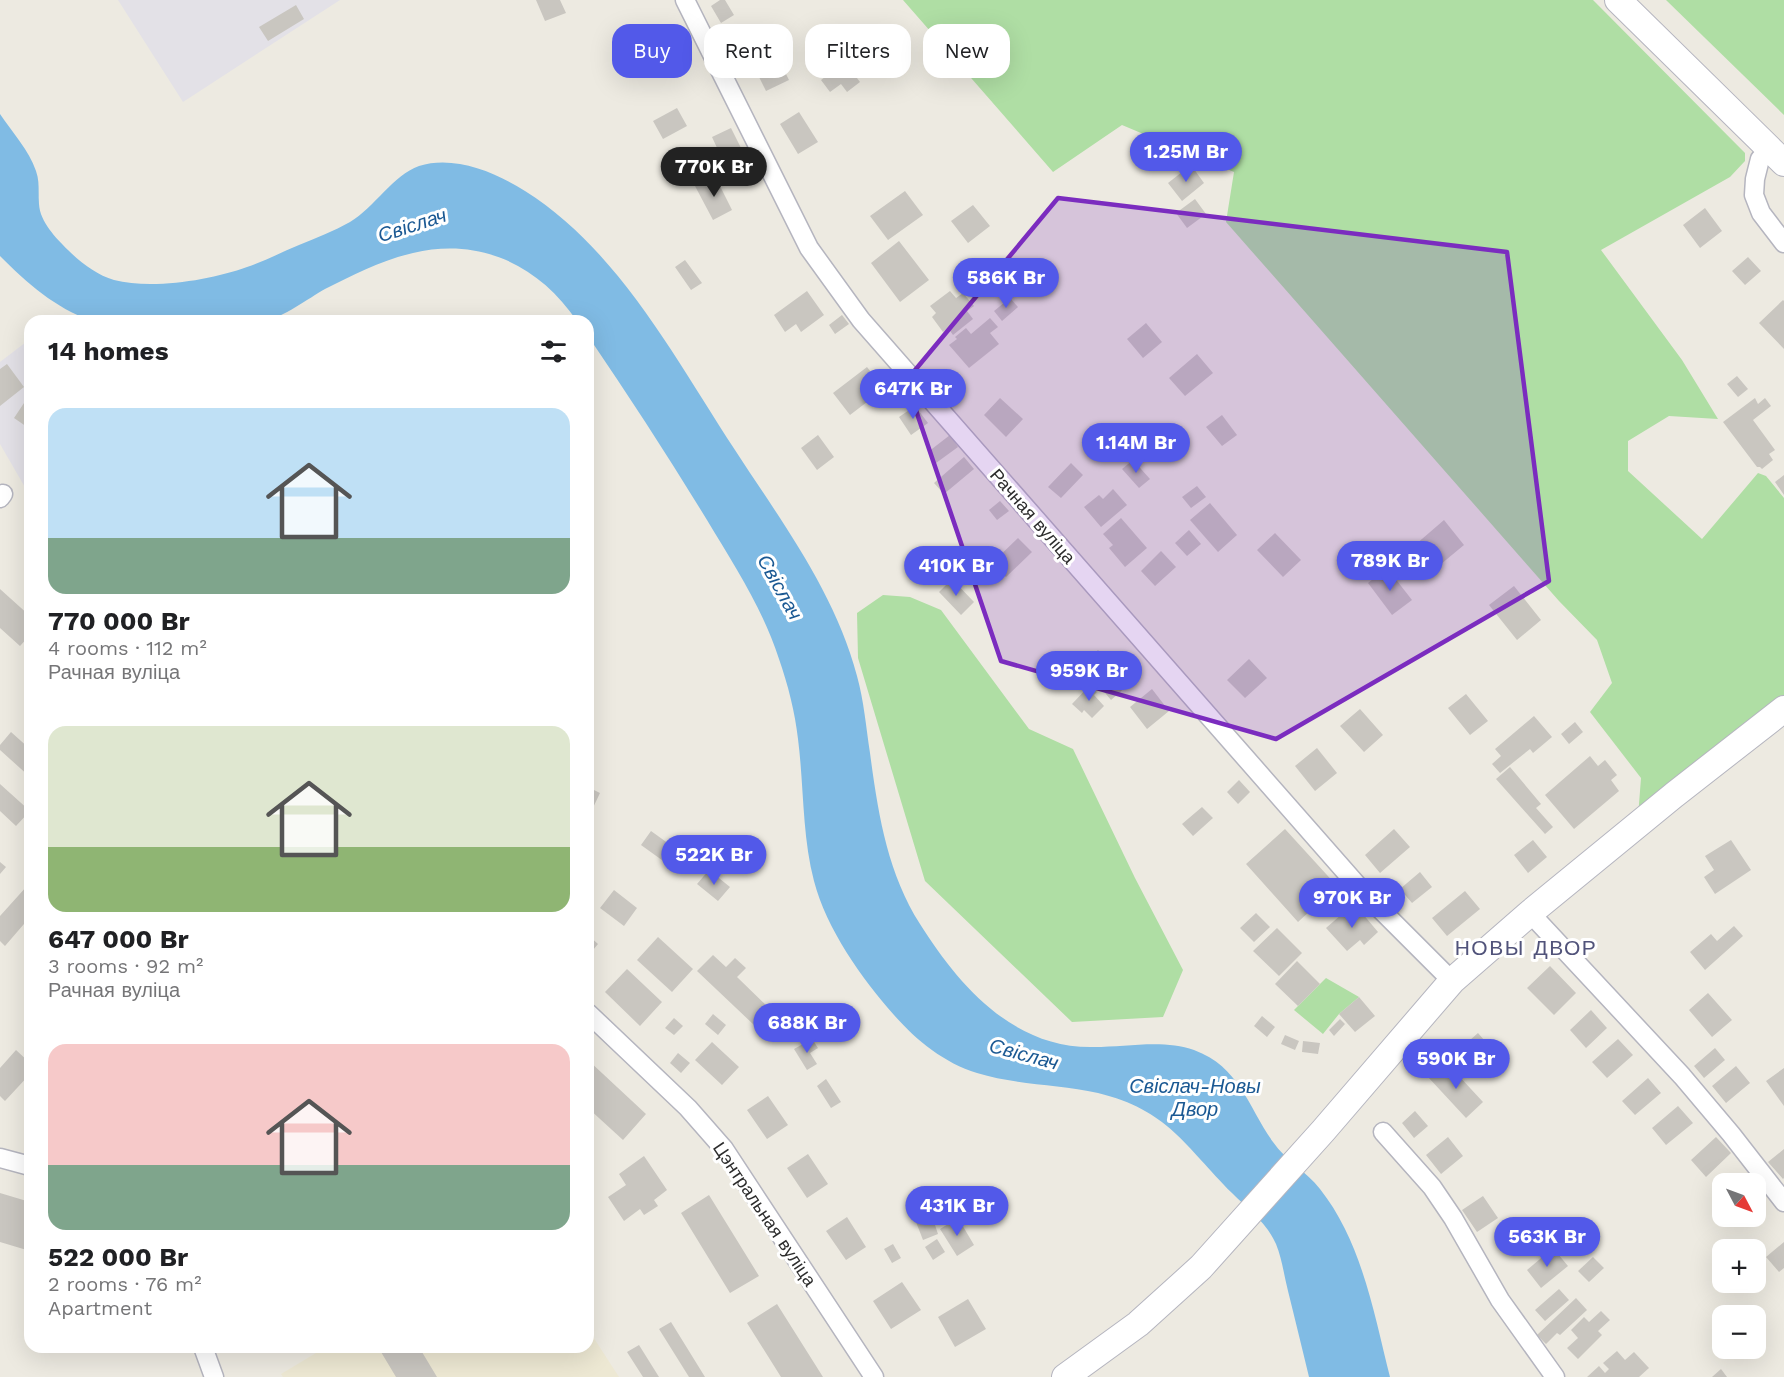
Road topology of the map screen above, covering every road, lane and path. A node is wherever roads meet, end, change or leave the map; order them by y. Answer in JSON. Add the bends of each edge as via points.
{"nodes":[{"id":1,"x":685,"y":0,"type":"edge"},
{"id":2,"x":1618,"y":0,"type":"edge"},
{"id":3,"x":1777,"y":156,"type":"edge"},
{"id":4,"x":1784,"y":243,"type":"edge"},
{"id":5,"x":1784,"y":709,"type":"edge"},
{"id":6,"x":1530,"y":913,"type":"junction"},
{"id":7,"x":1452,"y":981,"type":"junction"},
{"id":8,"x":594,"y":1019,"type":"edge"},
{"id":9,"x":1383,"y":1132,"type":"dead end"},
{"id":10,"x":0,"y":1158,"type":"edge"},
{"id":11,"x":24,"y":1164,"type":"edge"},
{"id":12,"x":1784,"y":1202,"type":"edge"},
{"id":13,"x":205,"y":1353,"type":"edge"},
{"id":14,"x":214,"y":1377,"type":"edge"},
{"id":15,"x":874,"y":1377,"type":"edge"},
{"id":16,"x":1065,"y":1377,"type":"edge"},
{"id":17,"x":1555,"y":1377,"type":"edge"}],
"edges":[{"from":1,"to":7,"type":"street","name":"Рачная вуліца","via":[[809,248],[861,320],[1365,894]]},
{"from":2,"to":3,"type":"main road"},
{"from":3,"to":4,"type":"street","via":[[1760,159],[1754,195],[1761,213]]},
{"from":5,"to":6,"type":"main road"},
{"from":6,"to":7,"type":"main road"},
{"from":6,"to":12,"type":"street","via":[[1682,1076]]},
{"from":7,"to":16,"type":"main road","via":[[1201,1267],[1138,1324]]},
{"from":8,"to":15,"type":"street","name":"Цэнтральная вуліца","via":[[688,1108],[724,1149]]},
{"from":9,"to":17,"type":"street","via":[[1432,1187],[1500,1300]]},
{"from":10,"to":11,"type":"street"},
{"from":13,"to":14,"type":"street"}]}
